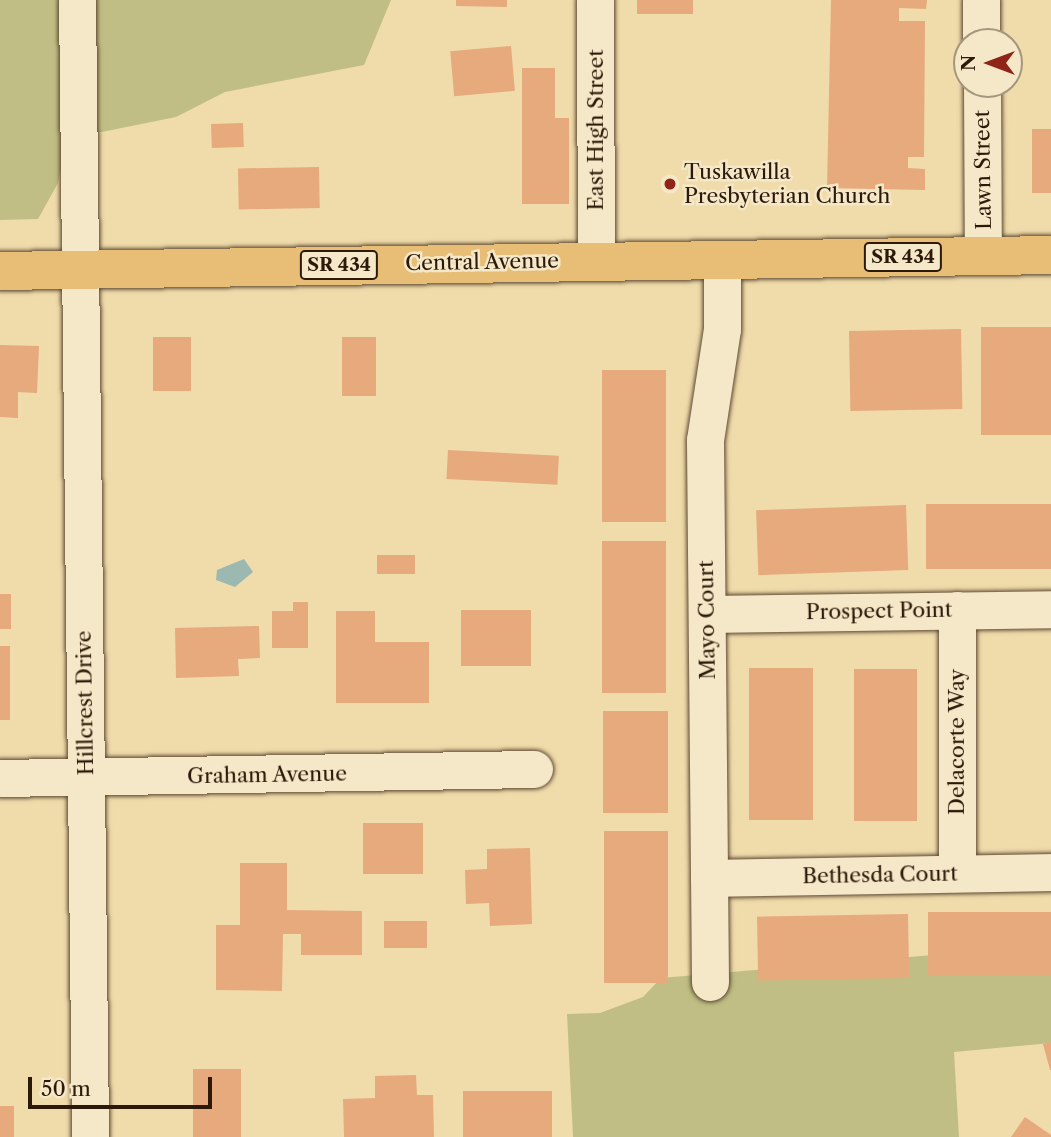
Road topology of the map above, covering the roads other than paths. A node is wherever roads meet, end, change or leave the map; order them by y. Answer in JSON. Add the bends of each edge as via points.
{"nodes":[{"id":1,"x":77,"y":0,"type":"edge"},
{"id":2,"x":595,"y":0,"type":"edge"},
{"id":3,"x":981,"y":0,"type":"edge"},
{"id":4,"x":981,"y":28,"type":"edge"},
{"id":5,"x":982,"y":98,"type":"edge"},
{"id":6,"x":1051,"y":255,"type":"edge"},
{"id":7,"x":984,"y":256,"type":"junction"},
{"id":8,"x":738,"y":258,"type":"junction"},
{"id":9,"x":596,"y":260,"type":"junction"},
{"id":10,"x":81,"y":270,"type":"junction"},
{"id":11,"x":0,"y":271,"type":"edge"},
{"id":12,"x":1051,"y":609,"type":"edge"},
{"id":13,"x":957,"y":610,"type":"junction"},
{"id":14,"x":708,"y":614,"type":"junction"},
{"id":15,"x":534,"y":769,"type":"dead end"},
{"id":16,"x":0,"y":778,"type":"edge"},
{"id":17,"x":86,"y":779,"type":"junction"},
{"id":18,"x":1051,"y":872,"type":"edge"},
{"id":19,"x":957,"y":873,"type":"junction"},
{"id":20,"x":709,"y":878,"type":"junction"},
{"id":21,"x":710,"y":982,"type":"dead end"},
{"id":22,"x":90,"y":1137,"type":"edge"}],
"edges":[{"from":1,"to":10,"type":"street","name":"Hillcrest Drive"},
{"from":2,"to":9,"type":"street","name":"East High Street"},
{"from":3,"to":4,"type":"street"},
{"from":5,"to":7,"type":"street","name":"Lawn Street"},
{"from":6,"to":7,"type":"main road","number":"SR 434"},
{"from":7,"to":8,"type":"main road","number":"SR 434"},
{"from":8,"to":9,"type":"main road","name":"Central Avenue","number":"SR 434"},
{"from":8,"to":14,"type":"street","name":"Mayo Court","via":[[705,440]]},
{"from":9,"to":10,"type":"main road","name":"Central Avenue","number":"SR 434"},
{"from":10,"to":11,"type":"main road","name":"Central Avenue","number":"SR 434"},
{"from":10,"to":17,"type":"street","name":"Hillcrest Drive"},
{"from":12,"to":13,"type":"street","name":"Prospect Point"},
{"from":13,"to":14,"type":"street","name":"Prospect Point"},
{"from":13,"to":19,"type":"street","name":"Delacorte Way"},
{"from":14,"to":20,"type":"street","name":"Mayo Court"},
{"from":15,"to":17,"type":"street","name":"Graham Avenue"},
{"from":16,"to":17,"type":"street","name":"Graham Avenue"},
{"from":17,"to":22,"type":"street","name":"Hillcrest Drive"},
{"from":18,"to":19,"type":"street","name":"Bethesda Court"},
{"from":19,"to":20,"type":"street","name":"Bethesda Court"},
{"from":20,"to":21,"type":"street","name":"Mayo Court"}]}
